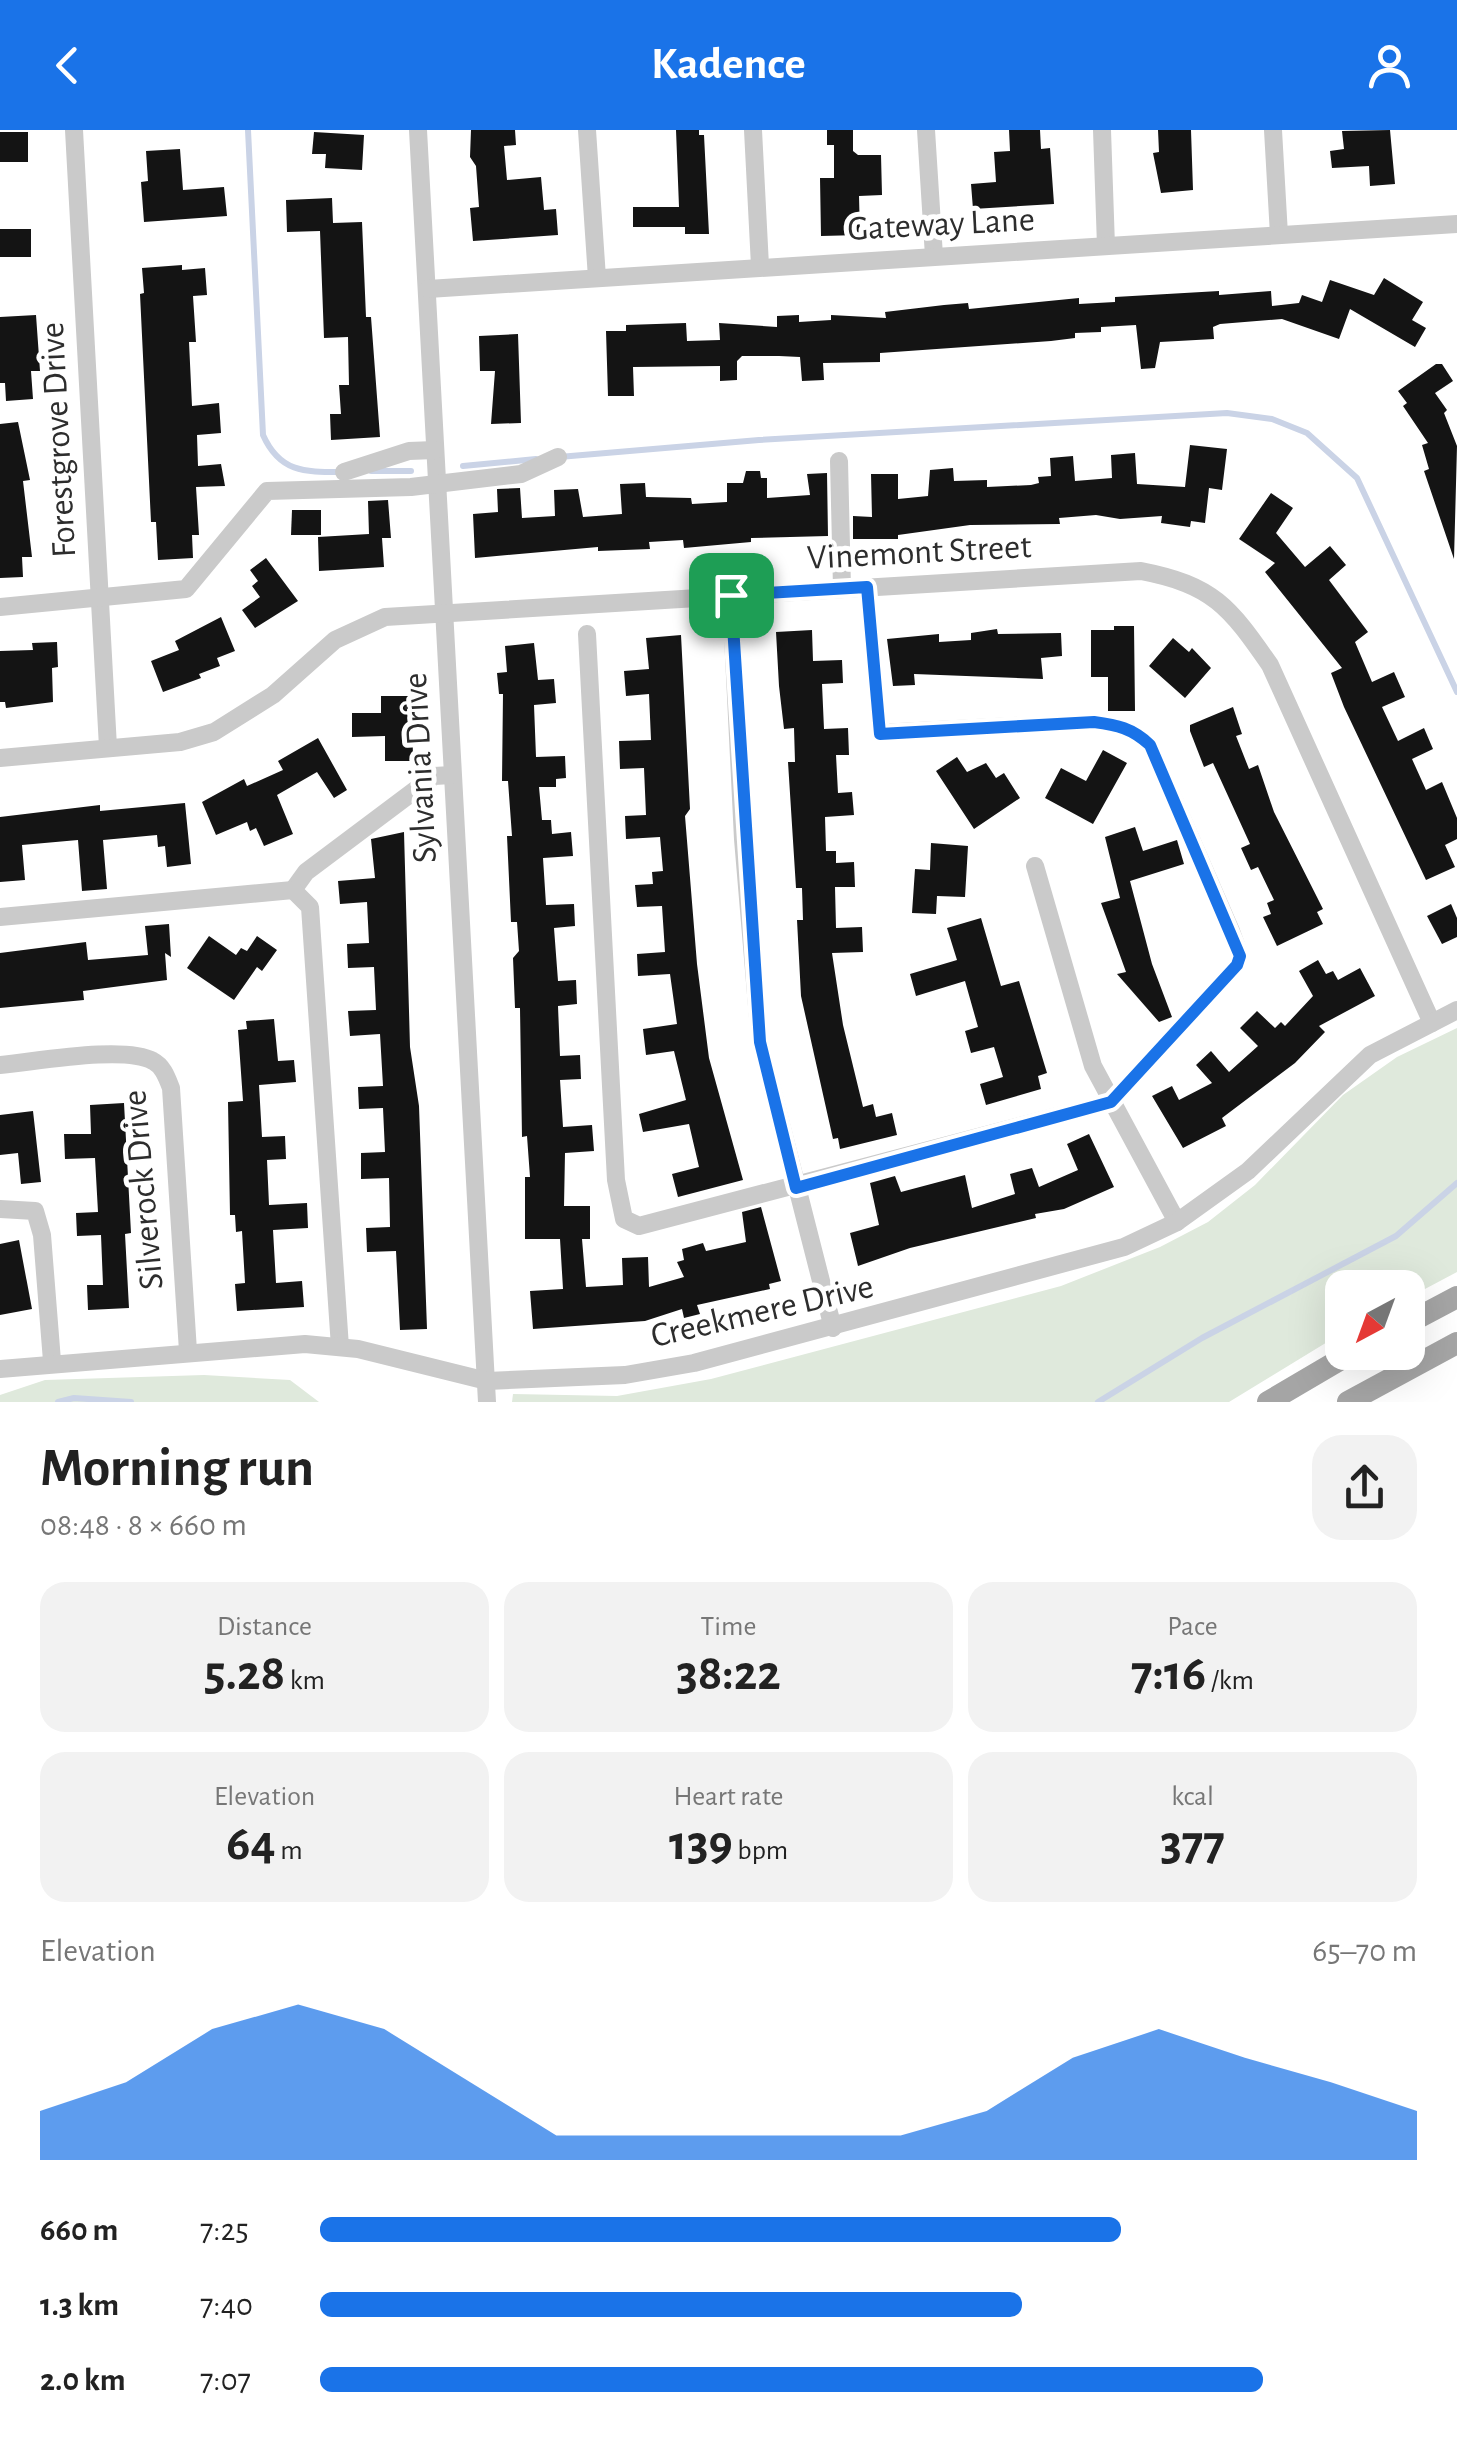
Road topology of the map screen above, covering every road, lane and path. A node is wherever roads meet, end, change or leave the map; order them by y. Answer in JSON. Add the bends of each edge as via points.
{"nodes":[{"id":1,"x":74,"y":130,"type":"edge"},
{"id":2,"x":418,"y":130,"type":"edge"},
{"id":3,"x":587,"y":130,"type":"edge"},
{"id":4,"x":753,"y":130,"type":"edge"},
{"id":5,"x":926,"y":130,"type":"edge"},
{"id":6,"x":1102,"y":130,"type":"edge"},
{"id":7,"x":1273,"y":130,"type":"edge"},
{"id":8,"x":1457,"y":224,"type":"edge"},
{"id":9,"x":1279,"y":235,"type":"junction"},
{"id":10,"x":1106,"y":246,"type":"junction"},
{"id":11,"x":934,"y":256,"type":"junction"},
{"id":12,"x":760,"y":266,"type":"junction"},
{"id":13,"x":596,"y":278,"type":"junction"},
{"id":14,"x":428,"y":290,"type":"junction"},
{"id":15,"x":435,"y":450,"type":"junction"},
{"id":16,"x":558,"y":457,"type":"dead end"},
{"id":17,"x":839,"y":461,"type":"dead end"},
{"id":18,"x":344,"y":472,"type":"dead end"},
{"id":19,"x":437,"y":482,"type":"junction"},
{"id":20,"x":867,"y":587,"type":"junction"},
{"id":21,"x":842,"y":588,"type":"junction"},
{"id":22,"x":731,"y":595,"type":"junction"},
{"id":23,"x":98,"y":600,"type":"junction"},
{"id":24,"x":0,"y":607,"type":"edge"},
{"id":25,"x":442,"y":612,"type":"junction"},
{"id":26,"x":587,"y":634,"type":"dead end"},
{"id":27,"x":108,"y":747,"type":"junction"},
{"id":28,"x":0,"y":758,"type":"edge"},
{"id":29,"x":452,"y":774,"type":"junction"},
{"id":30,"x":1035,"y":866,"type":"dead end"},
{"id":31,"x":294,"y":890,"type":"junction"},
{"id":32,"x":0,"y":918,"type":"edge"},
{"id":33,"x":1457,"y":1010,"type":"edge"},
{"id":34,"x":1432,"y":1022,"type":"junction"},
{"id":35,"x":0,"y":1065,"type":"edge"},
{"id":36,"x":1111,"y":1102,"type":"junction"},
{"id":37,"x":796,"y":1188,"type":"junction"},
{"id":38,"x":0,"y":1209,"type":"edge"},
{"id":39,"x":1178,"y":1222,"type":"junction"},
{"id":40,"x":1457,"y":1297,"type":"edge"},
{"id":41,"x":1425,"y":1314,"type":"edge"},
{"id":42,"x":833,"y":1328,"type":"junction"},
{"id":43,"x":1457,"y":1344,"type":"edge"},
{"id":44,"x":340,"y":1346,"type":"junction"},
{"id":45,"x":188,"y":1352,"type":"junction"},
{"id":46,"x":52,"y":1361,"type":"junction"},
{"id":47,"x":0,"y":1368,"type":"edge"},
{"id":48,"x":1325,"y":1369,"type":"edge"},
{"id":49,"x":487,"y":1381,"type":"junction"},
{"id":50,"x":1274,"y":1400,"type":"edge"},
{"id":51,"x":487,"y":1402,"type":"edge"},
{"id":52,"x":1348,"y":1402,"type":"edge"}],
"edges":[{"from":1,"to":23,"type":"street","name":"Forestgrove Drive"},
{"from":2,"to":14,"type":"street","name":"Sylvania Drive"},
{"from":3,"to":13,"type":"street"},
{"from":4,"to":12,"type":"street"},
{"from":5,"to":11,"type":"street"},
{"from":6,"to":10,"type":"street"},
{"from":7,"to":9,"type":"street"},
{"from":8,"to":9,"type":"street","name":"Gateway Lane"},
{"from":9,"to":10,"type":"street","name":"Gateway Lane"},
{"from":10,"to":11,"type":"street","name":"Gateway Lane"},
{"from":11,"to":12,"type":"street","name":"Gateway Lane"},
{"from":12,"to":13,"type":"street","name":"Gateway Lane"},
{"from":13,"to":14,"type":"street","name":"Gateway Lane"},
{"from":14,"to":15,"type":"street","name":"Sylvania Drive"},
{"from":15,"to":18,"type":"street","via":[[408,451]]},
{"from":15,"to":19,"type":"street","name":"Sylvania Drive"},
{"from":16,"to":19,"type":"street","via":[[521,474]]},
{"from":17,"to":21,"type":"street"},
{"from":19,"to":23,"type":"street","via":[[266,491],[186,588]]},
{"from":19,"to":25,"type":"street","name":"Sylvania Drive"},
{"from":20,"to":21,"type":"street","name":"Vinemont Street"},
{"from":20,"to":34,"type":"street","name":"Vinemont Street","via":[[1141,570],[1186,580],[1233,611],[1270,665]]},
{"from":20,"to":36,"type":"street","via":[[880,734],[1094,722],[1123,726],[1150,745],[1240,956]]},
{"from":21,"to":22,"type":"street","name":"Vinemont Street"},
{"from":22,"to":25,"type":"street","name":"Vinemont Street"},
{"from":22,"to":37,"type":"street","via":[[760,1042]]},
{"from":23,"to":24,"type":"street"},
{"from":23,"to":27,"type":"street","name":"Forestgrove Drive"},
{"from":25,"to":27,"type":"street","name":"Vinemont Street","via":[[385,617],[335,640],[273,695],[214,732],[180,742]]},
{"from":25,"to":29,"type":"street","name":"Sylvania Drive"},
{"from":26,"to":37,"type":"street","via":[[616,1180],[624,1219],[638,1226]]},
{"from":27,"to":28,"type":"street","name":"Vinemont Street"},
{"from":29,"to":31,"type":"street","via":[[434,776],[306,872]]},
{"from":29,"to":49,"type":"street","name":"Sylvania Drive"},
{"from":30,"to":36,"type":"street","via":[[1080,1032]]},
{"from":31,"to":32,"type":"street"},
{"from":31,"to":44,"type":"street","via":[[310,906]]},
{"from":33,"to":34,"type":"street","name":"Creekmere Drive"},
{"from":34,"to":39,"type":"street","name":"Creekmere Drive","via":[[1370,1055],[1248,1172]]},
{"from":35,"to":45,"type":"street","name":"Silverock Drive","via":[[132,1054],[162,1070],[171,1088]]},
{"from":36,"to":37,"type":"street"},
{"from":36,"to":39,"type":"street"},
{"from":37,"to":42,"type":"street"},
{"from":38,"to":46,"type":"street","via":[[34,1210]]},
{"from":39,"to":42,"type":"street","name":"Creekmere Drive","via":[[1074,1264]]},
{"from":40,"to":41,"type":"main road"},
{"from":42,"to":49,"type":"street","name":"Creekmere Drive","via":[[625,1374]]},
{"from":43,"to":52,"type":"main road"},
{"from":44,"to":45,"type":"street","name":"Creekmere Drive"},
{"from":44,"to":49,"type":"street","name":"Creekmere Drive"},
{"from":45,"to":46,"type":"street","name":"Creekmere Drive"},
{"from":46,"to":47,"type":"street","name":"Creekmere Drive"},
{"from":48,"to":50,"type":"main road"},
{"from":49,"to":51,"type":"street","name":"Sylvania Drive"}]}
